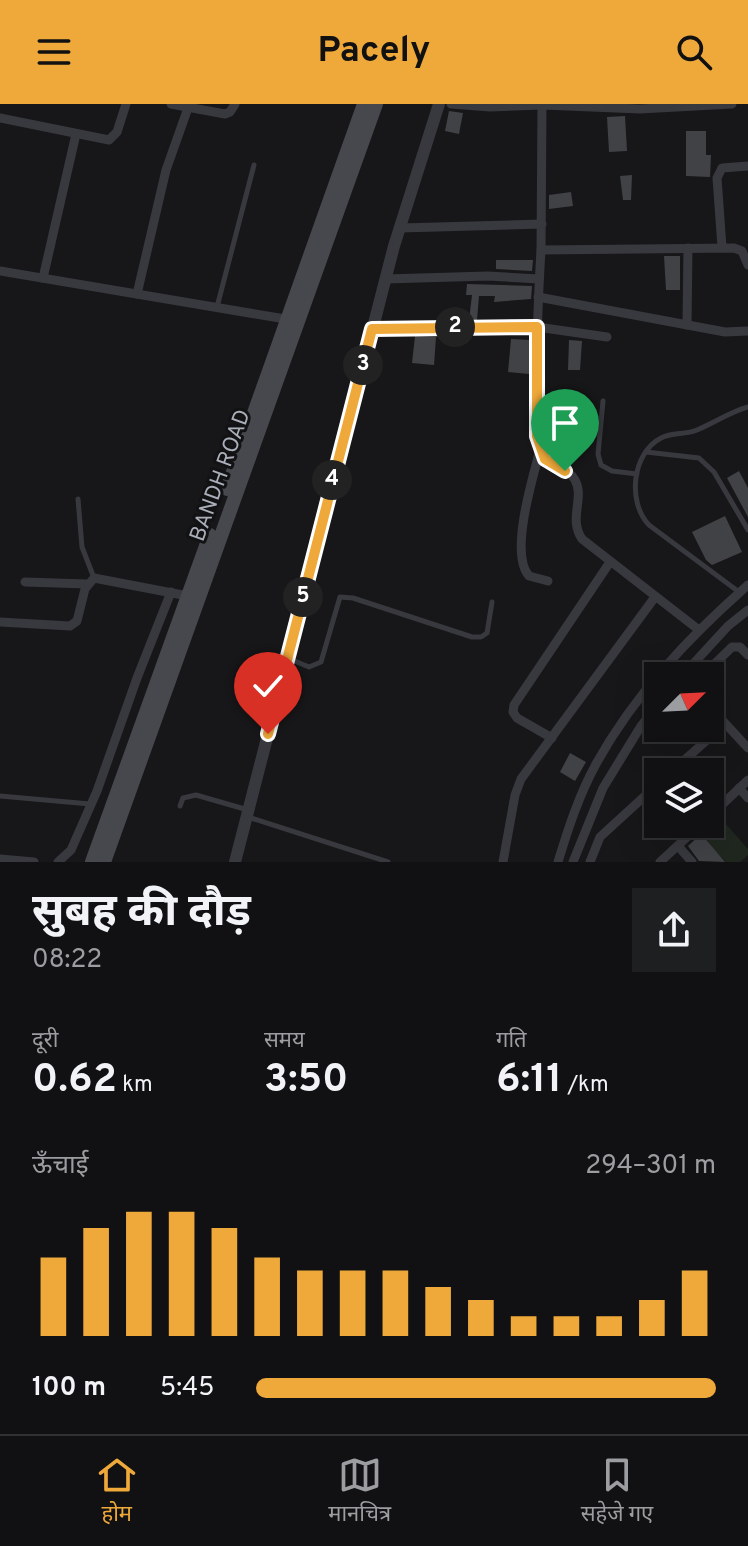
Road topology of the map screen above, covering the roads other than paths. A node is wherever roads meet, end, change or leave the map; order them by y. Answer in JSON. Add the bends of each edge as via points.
{"nodes":[{"id":1,"x":126,"y":104,"type":"edge"},
{"id":2,"x":171,"y":104,"type":"edge"},
{"id":3,"x":235,"y":104,"type":"edge"},
{"id":4,"x":364,"y":104,"type":"edge"},
{"id":5,"x":376,"y":104,"type":"edge"},
{"id":6,"x":439,"y":104,"type":"edge"},
{"id":7,"x":451,"y":104,"type":"edge"},
{"id":8,"x":732,"y":104,"type":"edge"},
{"id":9,"x":542,"y":105,"type":"edge"},
{"id":10,"x":619,"y":106,"type":"edge"},
{"id":11,"x":188,"y":108,"type":"junction"},
{"id":12,"x":0,"y":118,"type":"edge"},
{"id":13,"x":76,"y":134,"type":"junction"},
{"id":14,"x":254,"y":165,"type":"dead end"},
{"id":15,"x":748,"y":166,"type":"edge"},
{"id":16,"x":542,"y":224,"type":"junction"},
{"id":17,"x":400,"y":228,"type":"junction"},
{"id":18,"x":722,"y":247,"type":"junction"},
{"id":19,"x":688,"y":248,"type":"junction"},
{"id":20,"x":541,"y":250,"type":"junction"},
{"id":21,"x":748,"y":265,"type":"edge"},
{"id":22,"x":0,"y":271,"type":"edge"},
{"id":23,"x":43,"y":278,"type":"junction"},
{"id":24,"x":385,"y":279,"type":"junction"},
{"id":25,"x":539,"y":279,"type":"junction"},
{"id":26,"x":137,"y":294,"type":"junction"},
{"id":27,"x":538,"y":297,"type":"junction"},
{"id":28,"x":217,"y":307,"type":"junction"},
{"id":29,"x":293,"y":320,"type":"junction"},
{"id":30,"x":687,"y":325,"type":"junction"},
{"id":31,"x":537,"y":327,"type":"junction"},
{"id":32,"x":372,"y":329,"type":"junction"},
{"id":33,"x":748,"y":331,"type":"edge"},
{"id":34,"x":607,"y":337,"type":"dead end"},
{"id":35,"x":603,"y":401,"type":"dead end"},
{"id":36,"x":748,"y":407,"type":"edge"},
{"id":37,"x":540,"y":450,"type":"junction"},
{"id":38,"x":645,"y":451,"type":"junction"},
{"id":39,"x":637,"y":474,"type":"junction"},
{"id":40,"x":78,"y":499,"type":"dead end"},
{"id":41,"x":748,"y":530,"type":"edge"},
{"id":42,"x":610,"y":562,"type":"junction"},
{"id":43,"x":90,"y":581,"type":"junction"},
{"id":44,"x":548,"y":581,"type":"dead end"},
{"id":45,"x":25,"y":582,"type":"dead end"},
{"id":46,"x":744,"y":589,"type":"edge"},
{"id":47,"x":171,"y":592,"type":"junction"},
{"id":48,"x":188,"y":596,"type":"junction"},
{"id":49,"x":655,"y":597,"type":"junction"},
{"id":50,"x":492,"y":602,"type":"dead end"},
{"id":51,"x":748,"y":610,"type":"edge"},
{"id":52,"x":0,"y":622,"type":"edge"},
{"id":53,"x":699,"y":630,"type":"junction"},
{"id":54,"x":748,"y":655,"type":"edge"},
{"id":55,"x":287,"y":658,"type":"junction"},
{"id":56,"x":695,"y":662,"type":"edge"},
{"id":57,"x":716,"y":662,"type":"edge"},
{"id":58,"x":644,"y":722,"type":"edge"},
{"id":59,"x":725,"y":724,"type":"joint"},
{"id":60,"x":552,"y":738,"type":"junction"},
{"id":61,"x":748,"y":748,"type":"edge"},
{"id":62,"x":687,"y":758,"type":"edge"},
{"id":63,"x":748,"y":780,"type":"edge"},
{"id":64,"x":739,"y":788,"type":"junction"},
{"id":65,"x":0,"y":796,"type":"edge"},
{"id":66,"x":644,"y":797,"type":"edge"},
{"id":67,"x":748,"y":798,"type":"edge"},
{"id":68,"x":724,"y":802,"type":"edge"},
{"id":69,"x":90,"y":804,"type":"junction"},
{"id":70,"x":180,"y":806,"type":"dead end"},
{"id":71,"x":248,"y":814,"type":"junction"},
{"id":72,"x":686,"y":838,"type":"edge"},
{"id":73,"x":678,"y":846,"type":"junction"},
{"id":74,"x":0,"y":859,"type":"edge"},
{"id":75,"x":34,"y":862,"type":"edge"},
{"id":76,"x":58,"y":862,"type":"edge"},
{"id":77,"x":92,"y":862,"type":"edge"},
{"id":78,"x":104,"y":862,"type":"edge"},
{"id":79,"x":235,"y":862,"type":"edge"},
{"id":80,"x":388,"y":862,"type":"edge"},
{"id":81,"x":503,"y":862,"type":"edge"},
{"id":82,"x":558,"y":862,"type":"edge"},
{"id":83,"x":573,"y":862,"type":"edge"},
{"id":84,"x":590,"y":862,"type":"edge"},
{"id":85,"x":660,"y":862,"type":"edge"},
{"id":86,"x":692,"y":862,"type":"edge"}],
"edges":[{"from":1,"to":13,"type":"street","via":[[114,138]]},
{"from":2,"to":11,"type":"street"},
{"from":3,"to":11,"type":"street","via":[[225,114]]},
{"from":4,"to":29,"type":"main road","name":"BANDH ROAD"},
{"from":5,"to":29,"type":"main road","name":"BANDH ROAD"},
{"from":6,"to":17,"type":"street"},
{"from":7,"to":9,"type":"street"},
{"from":8,"to":10,"type":"street"},
{"from":9,"to":10,"type":"street"},
{"from":9,"to":16,"type":"street"},
{"from":11,"to":26,"type":"street","via":[[166,170]]},
{"from":12,"to":13,"type":"street"},
{"from":13,"to":23,"type":"street"},
{"from":14,"to":28,"type":"lane"},
{"from":15,"to":18,"type":"street","via":[[727,166],[717,178]]},
{"from":16,"to":17,"type":"street"},
{"from":16,"to":20,"type":"street"},
{"from":17,"to":24,"type":"street"},
{"from":18,"to":19,"type":"street"},
{"from":18,"to":21,"type":"street","via":[[739,249]]},
{"from":19,"to":20,"type":"street"},
{"from":19,"to":30,"type":"street"},
{"from":20,"to":25,"type":"street"},
{"from":22,"to":23,"type":"street"},
{"from":23,"to":26,"type":"street"},
{"from":24,"to":25,"type":"street"},
{"from":24,"to":32,"type":"street"},
{"from":25,"to":27,"type":"street"},
{"from":26,"to":28,"type":"street"},
{"from":27,"to":30,"type":"street"},
{"from":27,"to":31,"type":"street"},
{"from":28,"to":29,"type":"street"},
{"from":29,"to":48,"type":"main road","name":"BANDH ROAD"},
{"from":29,"to":78,"type":"main road","name":"BANDH ROAD"},
{"from":30,"to":33,"type":"street"},
{"from":31,"to":32,"type":"street"},
{"from":31,"to":34,"type":"street"},
{"from":31,"to":37,"type":"street"},
{"from":32,"to":55,"type":"street"},
{"from":35,"to":39,"type":"lane","via":[[601,465]]},
{"from":36,"to":38,"type":"lane","via":[[697,430],[667,435]]},
{"from":37,"to":42,"type":"street","via":[[574,477],[576,529]]},
{"from":37,"to":44,"type":"street","via":[[523,525],[521,562],[529,576]]},
{"from":38,"to":39,"type":"lane"},
{"from":38,"to":41,"type":"lane","via":[[699,458],[714,472]]},
{"from":39,"to":46,"type":"lane","via":[[644,519],[675,547]]},
{"from":40,"to":43,"type":"lane"},
{"from":42,"to":49,"type":"street"},
{"from":42,"to":60,"type":"street","via":[[514,705],[517,718]]},
{"from":43,"to":45,"type":"street"},
{"from":43,"to":47,"type":"street"},
{"from":43,"to":52,"type":"street","via":[[77,621],[70,626]]},
{"from":46,"to":53,"type":"street"},
{"from":47,"to":48,"type":"street"},
{"from":47,"to":69,"type":"street"},
{"from":48,"to":77,"type":"main road","name":"BANDH ROAD"},
{"from":49,"to":53,"type":"street"},
{"from":49,"to":60,"type":"street"},
{"from":50,"to":55,"type":"lane","via":[[487,633],[472,637],[340,597],[321,662],[309,667]]},
{"from":51,"to":56,"type":"street"},
{"from":53,"to":82,"type":"street","via":[[653,679],[596,764]]},
{"from":54,"to":57,"type":"street","via":[[732,647]]},
{"from":55,"to":71,"type":"street"},
{"from":58,"to":83,"type":"street","via":[[603,788]]},
{"from":59,"to":61,"type":"street"},
{"from":59,"to":62,"type":"street"},
{"from":60,"to":81,"type":"street","via":[[521,779]]},
{"from":63,"to":64,"type":"street"},
{"from":64,"to":67,"type":"street"},
{"from":64,"to":68,"type":"street"},
{"from":65,"to":69,"type":"lane"},
{"from":66,"to":84,"type":"street","via":[[600,837]]},
{"from":69,"to":76,"type":"street","via":[[71,850]]},
{"from":70,"to":71,"type":"lane","via":[[192,794]]},
{"from":71,"to":79,"type":"street"},
{"from":71,"to":80,"type":"lane"},
{"from":72,"to":73,"type":"street"},
{"from":73,"to":85,"type":"street"},
{"from":73,"to":86,"type":"street"},
{"from":74,"to":75,"type":"street"}]}
